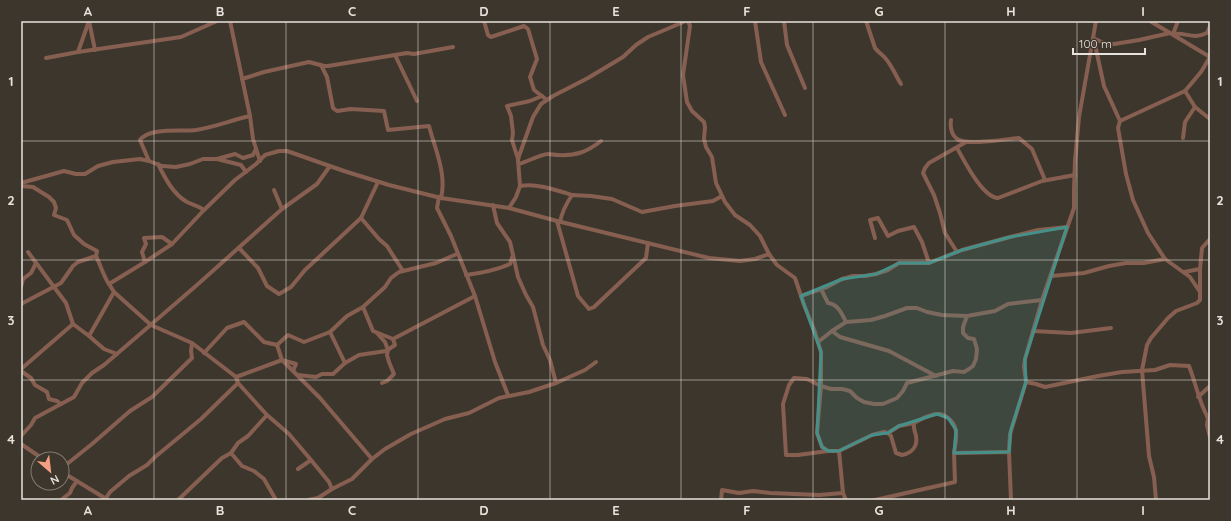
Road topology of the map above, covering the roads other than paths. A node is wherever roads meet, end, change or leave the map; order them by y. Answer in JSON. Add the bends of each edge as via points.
{"nodes":[{"id":1,"x":89,"y":21,"type":"edge"},
{"id":2,"x":217,"y":21,"type":"edge"},
{"id":3,"x":230,"y":21,"type":"edge"},
{"id":4,"x":484,"y":21,"type":"edge"},
{"id":5,"x":687,"y":21,"type":"edge"},
{"id":6,"x":755,"y":21,"type":"edge"},
{"id":7,"x":784,"y":21,"type":"edge"},
{"id":8,"x":866,"y":21,"type":"edge"},
{"id":9,"x":1096,"y":21,"type":"edge"},
{"id":10,"x":1150,"y":21,"type":"edge"},
{"id":11,"x":1178,"y":21,"type":"edge"},
{"id":12,"x":1210,"y":26,"type":"edge"},
{"id":13,"x":1171,"y":34,"type":"junction"},
{"id":14,"x":1093,"y":38,"type":"junction"},
{"id":15,"x":453,"y":47,"type":"dead end"},
{"id":16,"x":95,"y":50,"type":"junction"},
{"id":17,"x":78,"y":52,"type":"junction"},
{"id":18,"x":395,"y":55,"type":"junction"},
{"id":19,"x":46,"y":58,"type":"dead end"},
{"id":20,"x":321,"y":65,"type":"junction"},
{"id":21,"x":242,"y":79,"type":"junction"},
{"id":22,"x":901,"y":84,"type":"dead end"},
{"id":23,"x":805,"y":88,"type":"dead end"},
{"id":24,"x":534,"y":90,"type":"junction"},
{"id":25,"x":1185,"y":91,"type":"junction"},
{"id":26,"x":542,"y":96,"type":"junction"},
{"id":27,"x":532,"y":100,"type":"junction"},
{"id":28,"x":547,"y":100,"type":"junction"},
{"id":29,"x":417,"y":101,"type":"dead end"},
{"id":30,"x":1195,"y":107,"type":"junction"},
{"id":31,"x":785,"y":115,"type":"dead end"},
{"id":32,"x":250,"y":116,"type":"junction"},
{"id":33,"x":1210,"y":119,"type":"edge"},
{"id":34,"x":951,"y":120,"type":"dead end"},
{"id":35,"x":1120,"y":121,"type":"junction"},
{"id":36,"x":1184,"y":138,"type":"dead end"},
{"id":37,"x":602,"y":141,"type":"dead end"},
{"id":38,"x":966,"y":142,"type":"junction"},
{"id":39,"x":957,"y":148,"type":"junction"},
{"id":40,"x":256,"y":149,"type":"junction"},
{"id":41,"x":217,"y":159,"type":"junction"},
{"id":42,"x":149,"y":161,"type":"junction"},
{"id":43,"x":260,"y":161,"type":"junction"},
{"id":44,"x":518,"y":162,"type":"junction"},
{"id":45,"x":158,"y":164,"type":"junction"},
{"id":46,"x":330,"y":166,"type":"junction"},
{"id":47,"x":246,"y":172,"type":"junction"},
{"id":48,"x":1075,"y":175,"type":"junction"},
{"id":49,"x":1045,"y":180,"type":"junction"},
{"id":50,"x":378,"y":182,"type":"junction"},
{"id":51,"x":21,"y":183,"type":"edge"},
{"id":52,"x":21,"y":186,"type":"edge"},
{"id":53,"x":520,"y":186,"type":"junction"},
{"id":54,"x":274,"y":190,"type":"dead end"},
{"id":55,"x":572,"y":195,"type":"junction"},
{"id":56,"x":722,"y":196,"type":"junction"},
{"id":57,"x":440,"y":197,"type":"junction"},
{"id":58,"x":493,"y":205,"type":"junction"},
{"id":59,"x":509,"y":208,"type":"junction"},
{"id":60,"x":282,"y":209,"type":"junction"},
{"id":61,"x":204,"y":210,"type":"junction"},
{"id":62,"x":361,"y":218,"type":"junction"},
{"id":63,"x":558,"y":221,"type":"junction"},
{"id":64,"x":1067,"y":227,"type":"junction"},
{"id":65,"x":875,"y":238,"type":"dead end"},
{"id":66,"x":1210,"y":239,"type":"edge"},
{"id":67,"x":648,"y":243,"type":"junction"},
{"id":68,"x":172,"y":244,"type":"junction"},
{"id":69,"x":239,"y":248,"type":"junction"},
{"id":70,"x":28,"y":252,"type":"dead end"},
{"id":71,"x":957,"y":252,"type":"junction"},
{"id":72,"x":457,"y":254,"type":"junction"},
{"id":73,"x":513,"y":254,"type":"junction"},
{"id":74,"x":769,"y":254,"type":"junction"},
{"id":75,"x":96,"y":256,"type":"junction"},
{"id":76,"x":1165,"y":259,"type":"junction"},
{"id":77,"x":36,"y":262,"type":"junction"},
{"id":78,"x":145,"y":262,"type":"junction"},
{"id":79,"x":929,"y":263,"type":"junction"},
{"id":80,"x":1200,"y":269,"type":"junction"},
{"id":81,"x":404,"y":271,"type":"junction"},
{"id":82,"x":1184,"y":272,"type":"junction"},
{"id":83,"x":466,"y":275,"type":"junction"},
{"id":84,"x":1051,"y":276,"type":"junction"},
{"id":85,"x":109,"y":284,"type":"junction"},
{"id":86,"x":21,"y":287,"type":"edge"},
{"id":87,"x":54,"y":287,"type":"junction"},
{"id":88,"x":821,"y":289,"type":"junction"},
{"id":89,"x":114,"y":292,"type":"junction"},
{"id":90,"x":1200,"y":292,"type":"junction"},
{"id":91,"x":475,"y":296,"type":"junction"},
{"id":92,"x":801,"y":296,"type":"junction"},
{"id":93,"x":1042,"y":300,"type":"junction"},
{"id":94,"x":21,"y":304,"type":"edge"},
{"id":95,"x":363,"y":307,"type":"junction"},
{"id":96,"x":967,"y":316,"type":"junction"},
{"id":97,"x":846,"y":322,"type":"junction"},
{"id":98,"x":73,"y":324,"type":"junction"},
{"id":99,"x":151,"y":324,"type":"junction"},
{"id":100,"x":1112,"y":328,"type":"dead end"},
{"id":101,"x":832,"y":331,"type":"junction"},
{"id":102,"x":1033,"y":331,"type":"junction"},
{"id":103,"x":330,"y":332,"type":"junction"},
{"id":104,"x":376,"y":332,"type":"junction"},
{"id":105,"x":89,"y":336,"type":"junction"},
{"id":106,"x":393,"y":339,"type":"junction"},
{"id":107,"x":818,"y":342,"type":"junction"},
{"id":108,"x":192,"y":343,"type":"junction"},
{"id":109,"x":277,"y":345,"type":"junction"},
{"id":110,"x":388,"y":350,"type":"junction"},
{"id":111,"x":204,"y":353,"type":"junction"},
{"id":112,"x":117,"y":354,"type":"junction"},
{"id":113,"x":282,"y":360,"type":"junction"},
{"id":114,"x":596,"y":362,"type":"dead end"},
{"id":115,"x":345,"y":363,"type":"junction"},
{"id":116,"x":21,"y":370,"type":"edge"},
{"id":117,"x":1142,"y":370,"type":"junction"},
{"id":118,"x":293,"y":371,"type":"junction"},
{"id":119,"x":297,"y":375,"type":"junction"},
{"id":120,"x":936,"y":376,"type":"junction"},
{"id":121,"x":236,"y":377,"type":"junction"},
{"id":122,"x":1026,"y":382,"type":"junction"},
{"id":123,"x":238,"y":383,"type":"junction"},
{"id":124,"x":556,"y":383,"type":"junction"},
{"id":125,"x":382,"y":384,"type":"dead end"},
{"id":126,"x":821,"y":386,"type":"junction"},
{"id":127,"x":1210,"y":386,"type":"edge"},
{"id":128,"x":508,"y":395,"type":"junction"},
{"id":129,"x":1198,"y":397,"type":"junction"},
{"id":130,"x":61,"y":404,"type":"junction"},
{"id":131,"x":267,"y":415,"type":"junction"},
{"id":132,"x":914,"y":423,"type":"junction"},
{"id":133,"x":888,"y":433,"type":"junction"},
{"id":134,"x":21,"y":436,"type":"edge"},
{"id":135,"x":1210,"y":437,"type":"edge"},
{"id":136,"x":21,"y":444,"type":"edge"},
{"id":137,"x":31,"y":451,"type":"edge"},
{"id":138,"x":828,"y":451,"type":"junction"},
{"id":139,"x":839,"y":451,"type":"junction"},
{"id":140,"x":1009,"y":452,"type":"junction"},
{"id":141,"x":231,"y":453,"type":"junction"},
{"id":142,"x":954,"y":453,"type":"junction"},
{"id":143,"x":372,"y":459,"type":"junction"},
{"id":144,"x":311,"y":460,"type":"junction"},
{"id":145,"x":70,"y":462,"type":"edge"},
{"id":146,"x":298,"y":469,"type":"dead end"},
{"id":147,"x":70,"y":477,"type":"edge"},
{"id":148,"x":77,"y":481,"type":"junction"},
{"id":149,"x":332,"y":489,"type":"junction"},
{"id":150,"x":843,"y":493,"type":"junction"},
{"id":151,"x":107,"y":499,"type":"edge"},
{"id":152,"x":61,"y":500,"type":"edge"},
{"id":153,"x":178,"y":500,"type":"edge"},
{"id":154,"x":276,"y":500,"type":"edge"},
{"id":155,"x":308,"y":500,"type":"edge"},
{"id":156,"x":721,"y":500,"type":"edge"},
{"id":157,"x":846,"y":500,"type":"edge"},
{"id":158,"x":875,"y":500,"type":"edge"},
{"id":159,"x":1010,"y":500,"type":"edge"},
{"id":160,"x":1156,"y":500,"type":"edge"}],
"edges":[{"from":1,"to":16,"type":"street"},
{"from":1,"to":17,"type":"street"},
{"from":2,"to":16,"type":"street","via":[[181,37]]},
{"from":3,"to":21,"type":"street"},
{"from":4,"to":24,"type":"street","via":[[491,37],[524,26],[528,29],[537,58],[530,77]]},
{"from":5,"to":28,"type":"street","via":[[648,37],[623,57]]},
{"from":5,"to":56,"type":"street","via":[[690,26],[683,75],[687,102],[692,112],[704,122],[706,148],[712,157],[716,183]]},
{"from":6,"to":31,"type":"street","via":[[761,62]]},
{"from":7,"to":23,"type":"street","via":[[787,45]]},
{"from":8,"to":22,"type":"street","via":[[875,48],[889,63]]},
{"from":9,"to":14,"type":"street"},
{"from":10,"to":13,"type":"street"},
{"from":11,"to":13,"type":"street"},
{"from":12,"to":13,"type":"street","via":[[1208,33],[1195,37]]},
{"from":13,"to":14,"type":"street","via":[[1108,45]]},
{"from":13,"to":25,"type":"street","via":[[1210,57]]},
{"from":14,"to":35,"type":"street","via":[[1104,86]]},
{"from":14,"to":48,"type":"street","via":[[1079,117]]},
{"from":15,"to":18,"type":"street"},
{"from":16,"to":17,"type":"street"},
{"from":17,"to":19,"type":"street"},
{"from":18,"to":20,"type":"street"},
{"from":18,"to":29,"type":"street"},
{"from":20,"to":21,"type":"street","via":[[308,62]]},
{"from":20,"to":57,"type":"street","via":[[336,111],[351,109],[384,112],[388,130],[430,126],[443,174],[444,189]]},
{"from":21,"to":32,"type":"street"},
{"from":24,"to":26,"type":"street"},
{"from":24,"to":27,"type":"street"},
{"from":25,"to":30,"type":"street"},
{"from":25,"to":35,"type":"street"},
{"from":26,"to":27,"type":"street"},
{"from":26,"to":28,"type":"street"},
{"from":27,"to":44,"type":"street","via":[[507,106]]},
{"from":28,"to":44,"type":"street","via":[[535,113]]},
{"from":30,"to":33,"type":"street"},
{"from":30,"to":36,"type":"street","via":[[1186,122]]},
{"from":32,"to":40,"type":"street"},
{"from":32,"to":42,"type":"street","via":[[196,130],[154,132],[143,136],[140,140]]},
{"from":34,"to":38,"type":"street","via":[[952,132],[958,139]]},
{"from":35,"to":76,"type":"street","via":[[1118,128],[1133,200],[1148,234]]},
{"from":37,"to":44,"type":"street","via":[[582,153],[547,154]]},
{"from":38,"to":39,"type":"street"},
{"from":38,"to":49,"type":"street","via":[[1019,138],[1032,149]]},
{"from":39,"to":49,"type":"street","via":[[976,180],[994,198]]},
{"from":39,"to":71,"type":"street","via":[[929,163],[923,173],[934,195],[945,233]]},
{"from":40,"to":41,"type":"street","via":[[247,157],[235,154]]},
{"from":40,"to":43,"type":"street"},
{"from":41,"to":45,"type":"street","via":[[176,167]]},
{"from":41,"to":47,"type":"street","via":[[241,165]]},
{"from":42,"to":45,"type":"street"},
{"from":42,"to":51,"type":"street","via":[[140,159],[113,162],[98,166],[85,174],[64,172]]},
{"from":43,"to":46,"type":"street","via":[[265,155],[283,151]]},
{"from":43,"to":47,"type":"street"},
{"from":44,"to":53,"type":"street"},
{"from":45,"to":61,"type":"street","via":[[178,195]]},
{"from":46,"to":50,"type":"street"},
{"from":46,"to":60,"type":"street","via":[[317,184]]},
{"from":47,"to":61,"type":"street"},
{"from":48,"to":49,"type":"street"},
{"from":48,"to":64,"type":"street","via":[[1074,208]]},
{"from":50,"to":57,"type":"street"},
{"from":50,"to":62,"type":"street"},
{"from":52,"to":75,"type":"street","via":[[33,187],[49,196],[56,208],[54,215],[67,220],[74,235],[97,251]]},
{"from":53,"to":55,"type":"street","via":[[554,189]]},
{"from":53,"to":59,"type":"street"},
{"from":54,"to":60,"type":"street"},
{"from":55,"to":56,"type":"street","via":[[612,199],[642,212],[713,200]]},
{"from":55,"to":63,"type":"street"},
{"from":56,"to":74,"type":"street","via":[[735,215],[760,236]]},
{"from":57,"to":58,"type":"street"},
{"from":57,"to":72,"type":"street","via":[[437,208]]},
{"from":58,"to":59,"type":"street"},
{"from":58,"to":73,"type":"street","via":[[497,223],[510,242]]},
{"from":59,"to":63,"type":"street"},
{"from":60,"to":69,"type":"street"},
{"from":61,"to":68,"type":"street"},
{"from":62,"to":69,"type":"street","via":[[305,270],[291,287],[279,294],[267,286],[258,268]]},
{"from":62,"to":81,"type":"street","via":[[387,246]]},
{"from":63,"to":67,"type":"street"},
{"from":63,"to":67,"type":"street","via":[[578,296],[589,309],[646,258]]},
{"from":64,"to":71,"type":"street","via":[[1038,230]]},
{"from":64,"to":84,"type":"street"},
{"from":65,"to":79,"type":"street","via":[[870,220],[878,218],[888,236],[914,227]]},
{"from":66,"to":80,"type":"street","via":[[1202,248]]},
{"from":67,"to":74,"type":"street","via":[[709,258],[740,260],[755,259]]},
{"from":68,"to":78,"type":"street"},
{"from":68,"to":78,"type":"street","via":[[162,237],[144,238],[146,244],[142,252]]},
{"from":69,"to":99,"type":"street"},
{"from":70,"to":77,"type":"street"},
{"from":71,"to":79,"type":"street"},
{"from":72,"to":81,"type":"street","via":[[436,263]]},
{"from":72,"to":83,"type":"street"},
{"from":73,"to":83,"type":"street","via":[[510,264]]},
{"from":73,"to":124,"type":"street","via":[[518,277],[533,307]]},
{"from":74,"to":92,"type":"street","via":[[777,265],[795,278]]},
{"from":75,"to":85,"type":"street"},
{"from":75,"to":87,"type":"street","via":[[78,262],[61,283]]},
{"from":76,"to":82,"type":"street"},
{"from":76,"to":84,"type":"street"},
{"from":77,"to":86,"type":"street"},
{"from":77,"to":87,"type":"street"},
{"from":78,"to":85,"type":"street"},
{"from":79,"to":88,"type":"street","via":[[899,263],[888,270],[842,279]]},
{"from":80,"to":82,"type":"street"},
{"from":80,"to":90,"type":"street"},
{"from":81,"to":95,"type":"street","via":[[391,278]]},
{"from":82,"to":90,"type":"street"},
{"from":83,"to":91,"type":"street"},
{"from":84,"to":93,"type":"street"},
{"from":85,"to":89,"type":"street"},
{"from":87,"to":94,"type":"street"},
{"from":87,"to":98,"type":"street","via":[[66,303]]},
{"from":88,"to":92,"type":"street"},
{"from":88,"to":97,"type":"street","via":[[828,303],[836,306]]},
{"from":89,"to":99,"type":"street"},
{"from":89,"to":105,"type":"street"},
{"from":90,"to":117,"type":"street","via":[[1200,300],[1197,303],[1176,311],[1151,338]]},
{"from":91,"to":106,"type":"street"},
{"from":91,"to":128,"type":"street"},
{"from":92,"to":107,"type":"street"},
{"from":93,"to":96,"type":"street","via":[[1008,304],[995,311]]},
{"from":93,"to":102,"type":"street"},
{"from":95,"to":103,"type":"street","via":[[347,316]]},
{"from":95,"to":104,"type":"street"},
{"from":96,"to":97,"type":"street","via":[[942,315],[907,308],[871,320]]},
{"from":96,"to":120,"type":"street","via":[[963,333],[974,339],[977,349],[973,366],[964,372],[953,371]]},
{"from":97,"to":101,"type":"street"},
{"from":98,"to":105,"type":"street"},
{"from":98,"to":116,"type":"street"},
{"from":99,"to":108,"type":"street"},
{"from":99,"to":112,"type":"street"},
{"from":100,"to":102,"type":"street","via":[[1071,333]]},
{"from":101,"to":107,"type":"street"},
{"from":101,"to":120,"type":"street","via":[[840,337],[889,351]]},
{"from":102,"to":122,"type":"street","via":[[1024,366]]},
{"from":103,"to":109,"type":"street","via":[[304,342],[288,335]]},
{"from":103,"to":115,"type":"street"},
{"from":104,"to":106,"type":"street"},
{"from":104,"to":110,"type":"street"},
{"from":105,"to":112,"type":"street","via":[[104,349]]},
{"from":106,"to":110,"type":"street","via":[[395,345]]},
{"from":107,"to":126,"type":"street","via":[[821,352]]},
{"from":108,"to":111,"type":"street"},
{"from":108,"to":145,"type":"street","via":[[192,358],[152,397],[130,411]]},
{"from":109,"to":111,"type":"street","via":[[264,342],[244,322],[227,328]]},
{"from":109,"to":113,"type":"street"},
{"from":110,"to":115,"type":"street","via":[[359,355]]},
{"from":110,"to":125,"type":"street","via":[[388,362],[394,374]]},
{"from":111,"to":121,"type":"street"},
{"from":112,"to":130,"type":"street","via":[[92,372],[74,397]]},
{"from":113,"to":118,"type":"street"},
{"from":113,"to":118,"type":"street","via":[[296,364]]},
{"from":113,"to":121,"type":"street"},
{"from":114,"to":124,"type":"street","via":[[574,376]]},
{"from":115,"to":119,"type":"street","via":[[333,374],[316,377]]},
{"from":116,"to":130,"type":"street","via":[[47,392],[48,399]]},
{"from":117,"to":122,"type":"street","via":[[1044,387]]},
{"from":117,"to":129,"type":"street","via":[[1155,370],[1170,365],[1189,366]]},
{"from":117,"to":160,"type":"street","via":[[1149,456]]},
{"from":118,"to":119,"type":"street"},
{"from":119,"to":143,"type":"street"},
{"from":120,"to":126,"type":"street","via":[[907,383],[897,398],[883,404],[864,402],[850,391]]},
{"from":121,"to":123,"type":"street"},
{"from":122,"to":140,"type":"street","via":[[1011,430]]},
{"from":123,"to":131,"type":"street"},
{"from":123,"to":151,"type":"street","via":[[147,465],[110,492]]},
{"from":124,"to":128,"type":"street","via":[[529,392]]},
{"from":126,"to":138,"type":"street","via":[[817,433],[822,447]]},
{"from":126,"to":138,"type":"street","via":[[807,379],[794,378],[789,385],[783,404],[786,455]]},
{"from":127,"to":129,"type":"street"},
{"from":128,"to":143,"type":"street","via":[[469,413],[444,419],[411,434]]},
{"from":129,"to":135,"type":"street","via":[[1208,418]]},
{"from":130,"to":134,"type":"street","via":[[35,418]]},
{"from":131,"to":141,"type":"street"},
{"from":131,"to":144,"type":"street","via":[[289,434]]},
{"from":132,"to":133,"type":"street","via":[[899,426]]},
{"from":132,"to":133,"type":"street","via":[[917,441],[915,447],[906,454],[896,453]]},
{"from":132,"to":142,"type":"street","via":[[937,414],[948,418],[956,430]]},
{"from":133,"to":139,"type":"street","via":[[872,435]]},
{"from":136,"to":137,"type":"street"},
{"from":138,"to":139,"type":"street"},
{"from":139,"to":150,"type":"street"},
{"from":140,"to":142,"type":"street"},
{"from":140,"to":159,"type":"street"},
{"from":141,"to":153,"type":"street","via":[[222,458]]},
{"from":141,"to":154,"type":"street","via":[[242,466],[264,479]]},
{"from":142,"to":158,"type":"street","via":[[955,482]]},
{"from":143,"to":149,"type":"street","via":[[352,479]]},
{"from":144,"to":146,"type":"street"},
{"from":144,"to":149,"type":"street"},
{"from":147,"to":148,"type":"street"},
{"from":148,"to":151,"type":"street"},
{"from":148,"to":152,"type":"street","via":[[70,493]]},
{"from":149,"to":155,"type":"street","via":[[318,498]]},
{"from":150,"to":156,"type":"street","via":[[819,495],[753,490],[739,493],[722,490]]},
{"from":150,"to":157,"type":"street"}]}
